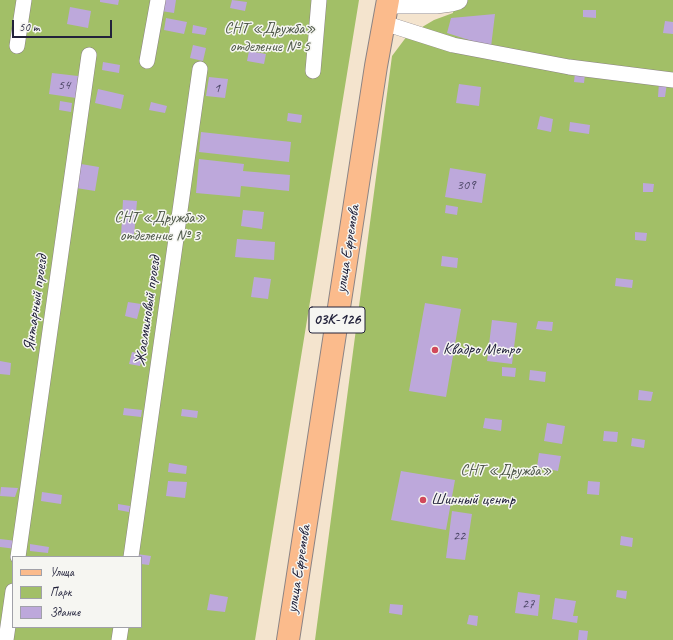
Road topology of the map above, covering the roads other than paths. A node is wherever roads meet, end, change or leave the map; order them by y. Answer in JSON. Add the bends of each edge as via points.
{"nodes":[{"id":1,"x":24,"y":0,"type":"edge"},
{"id":2,"x":158,"y":0,"type":"edge"},
{"id":3,"x":319,"y":0,"type":"edge"},
{"id":4,"x":458,"y":0,"type":"edge"},
{"id":5,"x":386,"y":9,"type":"edge"},
{"id":6,"x":17,"y":46,"type":"dead end"},
{"id":7,"x":89,"y":55,"type":"dead end"},
{"id":8,"x":147,"y":61,"type":"dead end"},
{"id":9,"x":200,"y":69,"type":"dead end"},
{"id":10,"x":314,"y":71,"type":"dead end"},
{"id":11,"x":673,"y":80,"type":"edge"},
{"id":12,"x":18,"y":556,"type":"edge"},
{"id":13,"x":131,"y":556,"type":"edge"},
{"id":14,"x":12,"y":598,"type":"edge"},
{"id":15,"x":121,"y":628,"type":"edge"},
{"id":16,"x":6,"y":640,"type":"edge"},
{"id":17,"x":119,"y":640,"type":"edge"},
{"id":18,"x":288,"y":640,"type":"edge"}],
"edges":[{"from":1,"to":6,"type":"street"},
{"from":2,"to":8,"type":"street"},
{"from":3,"to":10,"type":"street"},
{"from":4,"to":5,"type":"street"},
{"from":5,"to":11,"type":"street","via":[[453,45],[569,67]]},
{"from":5,"to":18,"type":"main road","name":"улица Ефремова","number":"03К-126"},
{"from":7,"to":12,"type":"street","name":"Янтарный проезд"},
{"from":9,"to":13,"type":"street","name":"Жасминовый проезд"},
{"from":14,"to":16,"type":"street"},
{"from":15,"to":17,"type":"street"}]}
